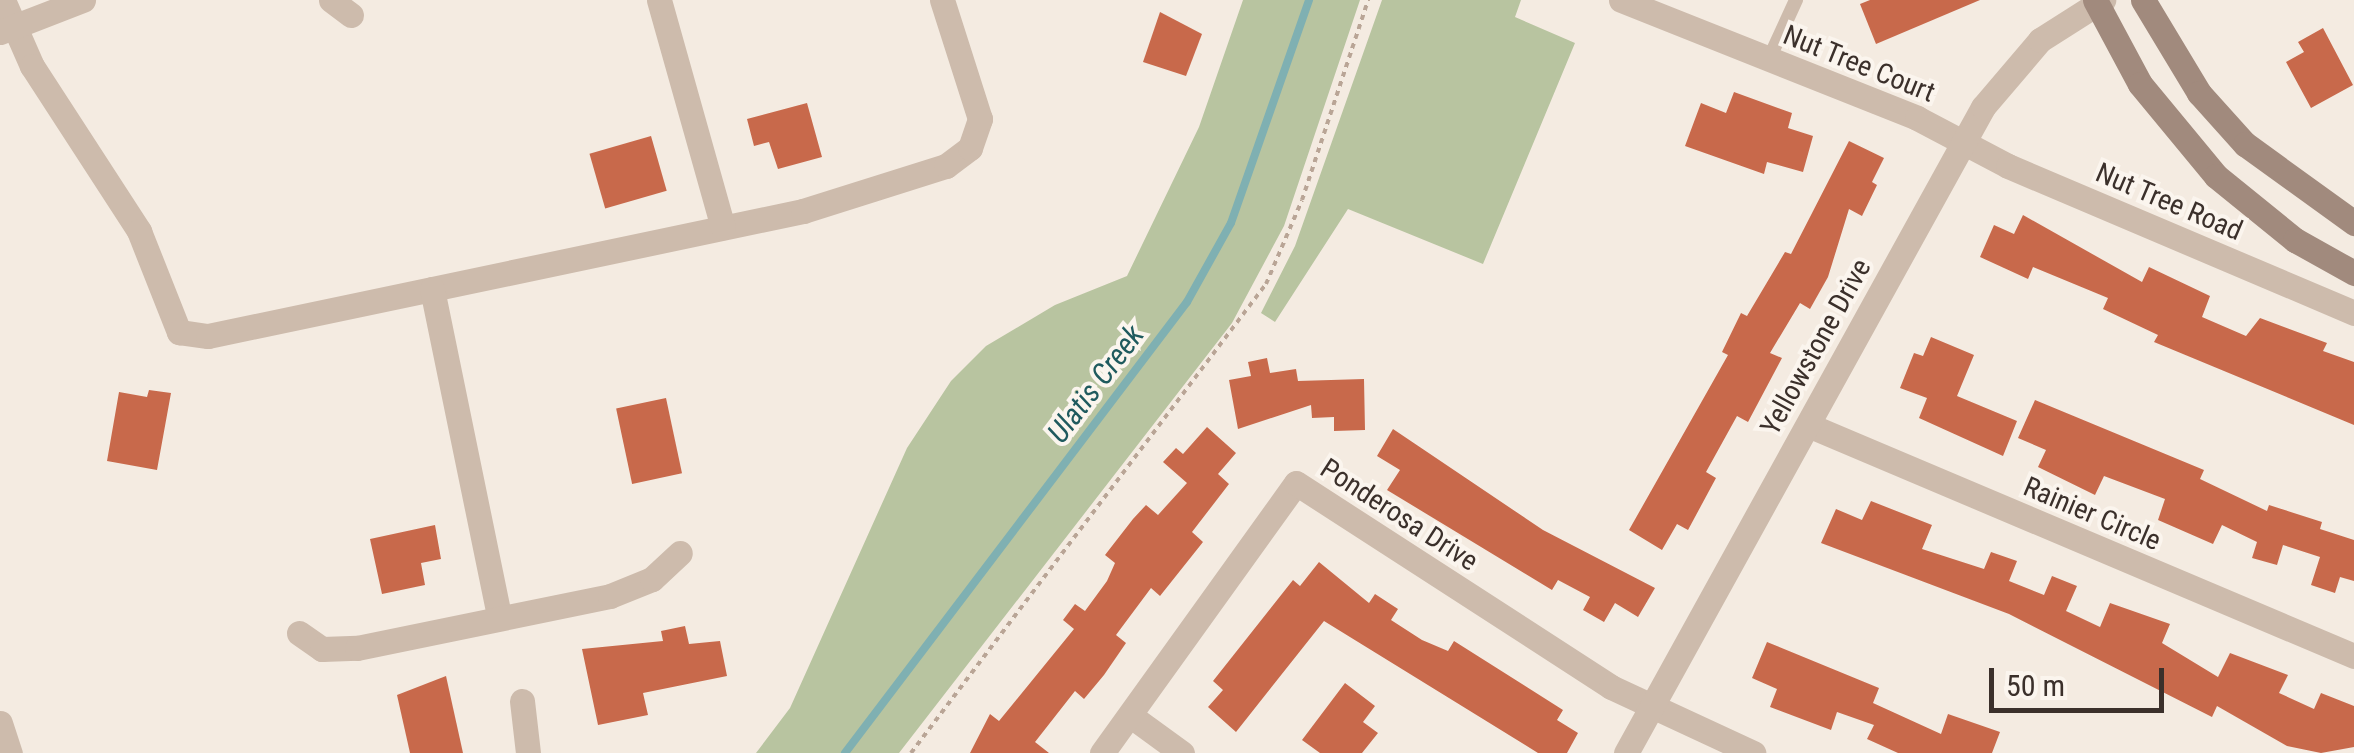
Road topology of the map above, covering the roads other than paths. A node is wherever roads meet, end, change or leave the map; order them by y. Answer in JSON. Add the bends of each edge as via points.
{"nodes":[{"id":1,"x":2,"y":0,"type":"edge"},
{"id":2,"x":83,"y":0,"type":"edge"},
{"id":3,"x":659,"y":0,"type":"edge"},
{"id":4,"x":942,"y":0,"type":"edge"},
{"id":5,"x":1621,"y":0,"type":"edge"},
{"id":6,"x":1796,"y":0,"type":"edge"},
{"id":7,"x":2144,"y":0,"type":"edge"},
{"id":8,"x":2098,"y":1,"type":"edge"},
{"id":9,"x":7,"y":29,"type":"edge"},
{"id":10,"x":1769,"y":59,"type":"junction"},
{"id":11,"x":1962,"y":141,"type":"junction"},
{"id":12,"x":2354,"y":223,"type":"edge"},
{"id":13,"x":723,"y":228,"type":"junction"},
{"id":14,"x":2354,"y":273,"type":"edge"},
{"id":15,"x":432,"y":288,"type":"junction"},
{"id":16,"x":2354,"y":313,"type":"edge"},
{"id":17,"x":1808,"y":425,"type":"junction"},
{"id":18,"x":680,"y":553,"type":"dead end"},
{"id":19,"x":499,"y":616,"type":"junction"},
{"id":20,"x":298,"y":633,"type":"dead end"},
{"id":21,"x":2354,"y":656,"type":"edge"},
{"id":22,"x":522,"y":701,"type":"dead end"},
{"id":23,"x":1651,"y":708,"type":"junction"},
{"id":24,"x":1130,"y":716,"type":"junction"},
{"id":25,"x":0,"y":723,"type":"edge"},
{"id":26,"x":10,"y":753,"type":"edge"},
{"id":27,"x":528,"y":753,"type":"edge"},
{"id":28,"x":1102,"y":753,"type":"edge"},
{"id":29,"x":1182,"y":753,"type":"edge"},
{"id":30,"x":1626,"y":753,"type":"edge"},
{"id":31,"x":1753,"y":753,"type":"edge"}],
"edges":[{"from":1,"to":9,"type":"street"},
{"from":2,"to":9,"type":"street"},
{"from":3,"to":13,"type":"street"},
{"from":4,"to":13,"type":"street","via":[[978,106],[970,148],[946,166]]},
{"from":5,"to":10,"type":"street","name":"Nut Tree Court"},
{"from":6,"to":10,"type":"lane"},
{"from":7,"to":12,"type":"main road","via":[[2199,94],[2245,144]]},
{"from":8,"to":11,"type":"street","name":"Yellowstone Drive","via":[[2020,59]]},
{"from":8,"to":14,"type":"main road","name":"Nut Tree Road","via":[[2158,110],[2216,176],[2296,240]]},
{"from":9,"to":15,"type":"street","via":[[138,230],[178,332],[208,336]]},
{"from":10,"to":11,"type":"street","name":"Nut Tree Court"},
{"from":11,"to":16,"type":"street","name":"Nut Tree Road"},
{"from":11,"to":17,"type":"street","name":"Yellowstone Drive"},
{"from":13,"to":15,"type":"street"},
{"from":15,"to":19,"type":"street"},
{"from":17,"to":21,"type":"street","name":"Rainier Circle"},
{"from":17,"to":23,"type":"street","name":"Yellowstone Drive"},
{"from":18,"to":19,"type":"street","via":[[652,579],[610,596]]},
{"from":19,"to":20,"type":"street","via":[[357,648],[322,649]]},
{"from":22,"to":27,"type":"street"},
{"from":23,"to":24,"type":"street","name":"Ponderosa Drive","via":[[1296,483]]},
{"from":23,"to":30,"type":"street","name":"Yellowstone Drive"},
{"from":23,"to":31,"type":"street"},
{"from":24,"to":28,"type":"street","name":"Ponderosa Drive"},
{"from":24,"to":29,"type":"street"},
{"from":25,"to":26,"type":"street"}]}
